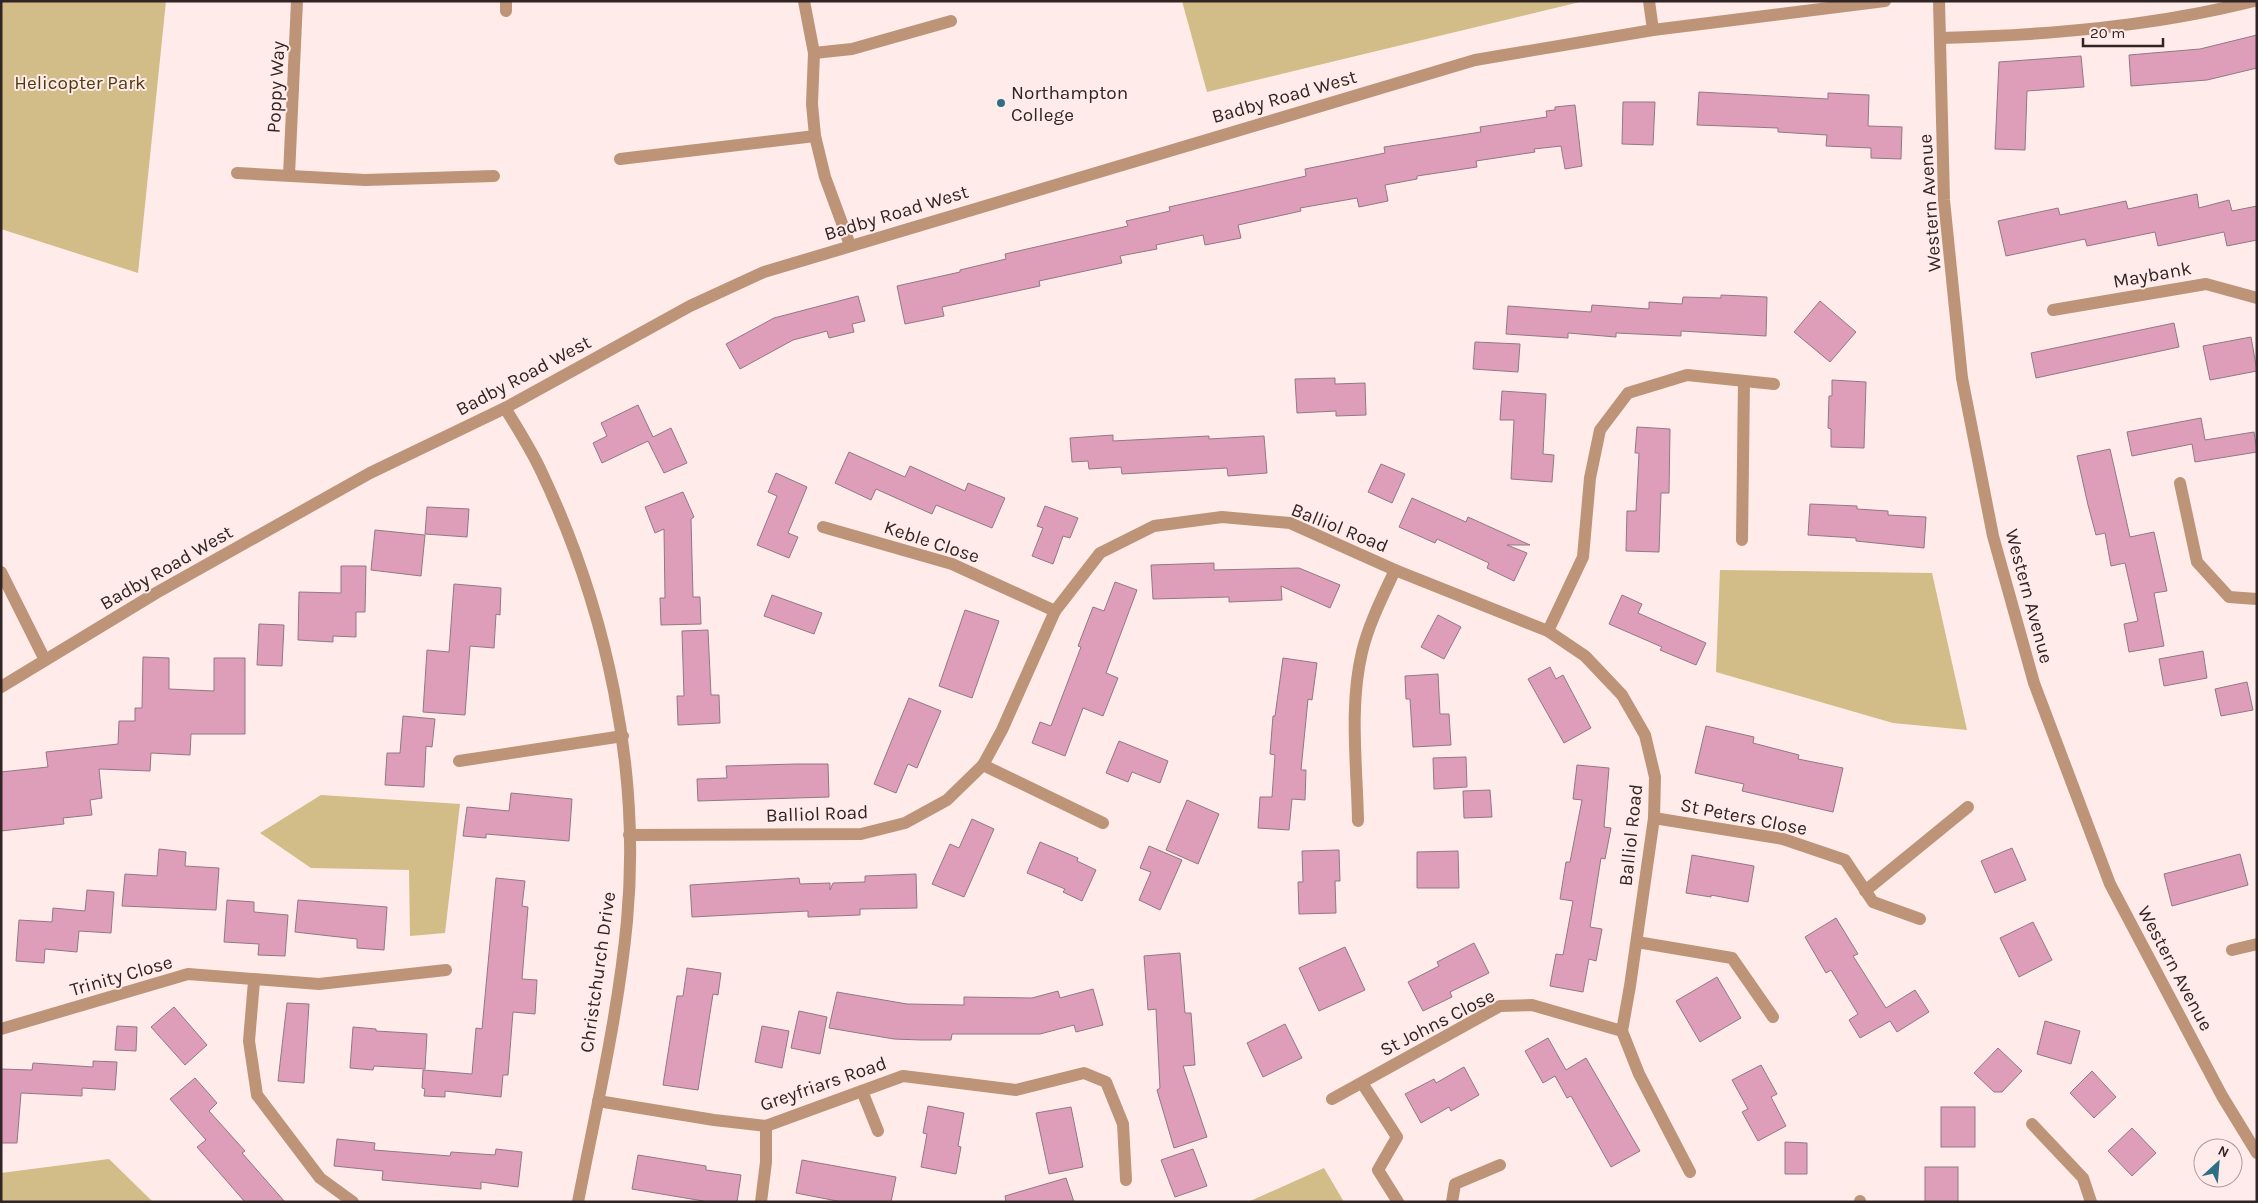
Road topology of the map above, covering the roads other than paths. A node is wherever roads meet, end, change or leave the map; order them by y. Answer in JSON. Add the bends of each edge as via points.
{"nodes":[{"id":1,"x":297,"y":1,"type":"edge"},
{"id":2,"x":804,"y":1,"type":"edge"},
{"id":3,"x":1649,"y":1,"type":"edge"},
{"id":4,"x":1885,"y":1,"type":"edge"},
{"id":5,"x":1940,"y":1,"type":"edge"},
{"id":6,"x":2254,"y":1,"type":"edge"},
{"id":7,"x":1783,"y":7,"type":"edge"},
{"id":8,"x":951,"y":21,"type":"dead end"},
{"id":9,"x":1653,"y":30,"type":"junction"},
{"id":10,"x":1940,"y":38,"type":"junction"},
{"id":11,"x":814,"y":53,"type":"junction"},
{"id":12,"x":815,"y":136,"type":"junction"},
{"id":13,"x":620,"y":159,"type":"dead end"},
{"id":14,"x":237,"y":173,"type":"dead end"},
{"id":15,"x":289,"y":175,"type":"junction"},
{"id":16,"x":494,"y":176,"type":"dead end"},
{"id":17,"x":850,"y":245,"type":"junction"},
{"id":18,"x":2257,"y":298,"type":"edge"},
{"id":19,"x":2053,"y":310,"type":"dead end"},
{"id":20,"x":1744,"y":381,"type":"junction"},
{"id":21,"x":1774,"y":384,"type":"dead end"},
{"id":22,"x":505,"y":408,"type":"junction"},
{"id":23,"x":2180,"y":483,"type":"dead end"},
{"id":24,"x":823,"y":527,"type":"dead end"},
{"id":25,"x":1742,"y":540,"type":"dead end"},
{"id":26,"x":1395,"y":570,"type":"junction"},
{"id":27,"x":1,"y":572,"type":"edge"},
{"id":28,"x":2257,"y":599,"type":"edge"},
{"id":29,"x":1055,"y":611,"type":"junction"},
{"id":30,"x":1548,"y":631,"type":"junction"},
{"id":31,"x":45,"y":660,"type":"junction"},
{"id":32,"x":1,"y":687,"type":"edge"},
{"id":33,"x":623,"y":736,"type":"junction"},
{"id":34,"x":459,"y":761,"type":"dead end"},
{"id":35,"x":983,"y":765,"type":"junction"},
{"id":36,"x":1968,"y":807,"type":"dead end"},
{"id":37,"x":1654,"y":818,"type":"junction"},
{"id":38,"x":1358,"y":820,"type":"dead end"},
{"id":39,"x":1103,"y":823,"type":"dead end"},
{"id":40,"x":630,"y":835,"type":"junction"},
{"id":41,"x":1866,"y":891,"type":"junction"},
{"id":42,"x":1920,"y":919,"type":"dead end"},
{"id":43,"x":1637,"y":942,"type":"junction"},
{"id":44,"x":2257,"y":944,"type":"edge"},
{"id":45,"x":2232,"y":950,"type":"dead end"},
{"id":46,"x":446,"y":970,"type":"dead end"},
{"id":47,"x":254,"y":981,"type":"junction"},
{"id":48,"x":1773,"y":1017,"type":"dead end"},
{"id":49,"x":1,"y":1029,"type":"edge"},
{"id":50,"x":1622,"y":1031,"type":"junction"},
{"id":51,"x":1362,"y":1083,"type":"junction"},
{"id":52,"x":862,"y":1091,"type":"junction"},
{"id":53,"x":1332,"y":1099,"type":"dead end"},
{"id":54,"x":598,"y":1101,"type":"junction"},
{"id":55,"x":2032,"y":1124,"type":"dead end"},
{"id":56,"x":766,"y":1126,"type":"junction"},
{"id":57,"x":878,"y":1131,"type":"dead end"},
{"id":58,"x":2257,"y":1153,"type":"edge"},
{"id":59,"x":1500,"y":1166,"type":"dead end"},
{"id":60,"x":1690,"y":1172,"type":"dead end"},
{"id":61,"x":1126,"y":1180,"type":"dead end"},
{"id":62,"x":353,"y":1202,"type":"edge"},
{"id":63,"x":578,"y":1202,"type":"edge"},
{"id":64,"x":761,"y":1202,"type":"edge"},
{"id":65,"x":1398,"y":1202,"type":"edge"},
{"id":66,"x":1452,"y":1202,"type":"edge"},
{"id":67,"x":2091,"y":1202,"type":"edge"}],
"edges":[{"from":1,"to":15,"type":"street","name":"Poppy Way"},
{"from":2,"to":11,"type":"street"},
{"from":3,"to":9,"type":"street"},
{"from":4,"to":7,"type":"street","name":"Badby Road West"},
{"from":5,"to":10,"type":"street","name":"Western Avenue"},
{"from":6,"to":10,"type":"street","via":[[2204,14],[2105,29]]},
{"from":7,"to":9,"type":"street","name":"Badby Road West"},
{"from":8,"to":11,"type":"street","via":[[852,49]]},
{"from":9,"to":17,"type":"street","name":"Badby Road West","via":[[1474,60]]},
{"from":10,"to":58,"type":"street","name":"Western Avenue","via":[[1944,200],[1962,378],[1993,536],[2034,683],[2110,884],[2222,1096]]},
{"from":11,"to":12,"type":"street","via":[[812,104]]},
{"from":12,"to":13,"type":"street"},
{"from":12,"to":17,"type":"street","via":[[825,177]]},
{"from":14,"to":15,"type":"street"},
{"from":15,"to":16,"type":"street","via":[[365,180]]},
{"from":17,"to":22,"type":"street","name":"Badby Road West","via":[[764,272],[690,306]]},
{"from":18,"to":19,"type":"street","name":"Maybank","via":[[2206,284]]},
{"from":20,"to":21,"type":"street"},
{"from":20,"to":25,"type":"street"},
{"from":20,"to":30,"type":"street","via":[[1687,375],[1628,393],[1600,430],[1590,478],[1583,557]]},
{"from":22,"to":31,"type":"street","name":"Badby Road West","via":[[370,473],[156,593]]},
{"from":22,"to":33,"type":"street","name":"Christchurch Drive","via":[[542,472],[573,545],[603,640]]},
{"from":23,"to":28,"type":"street","via":[[2196,562],[2229,597]]},
{"from":24,"to":29,"type":"street","name":"Keble Close","via":[[952,564]]},
{"from":26,"to":29,"type":"street","name":"Balliol Road","via":[[1290,523],[1222,517],[1154,526],[1100,553]]},
{"from":26,"to":30,"type":"street","name":"Balliol Road"},
{"from":26,"to":38,"type":"street","via":[[1362,652],[1355,696]]},
{"from":27,"to":31,"type":"street"},
{"from":29,"to":35,"type":"street","name":"Balliol Road"},
{"from":30,"to":37,"type":"street","name":"Balliol Road","via":[[1585,656],[1622,694],[1645,735],[1655,777]]},
{"from":31,"to":32,"type":"street","name":"Badby Road West"},
{"from":33,"to":34,"type":"street"},
{"from":33,"to":40,"type":"street","name":"Christchurch Drive"},
{"from":35,"to":39,"type":"street"},
{"from":35,"to":40,"type":"street","name":"Balliol Road","via":[[947,800],[906,823],[861,834]]},
{"from":36,"to":41,"type":"street"},
{"from":37,"to":41,"type":"street","name":"St Peters Close","via":[[1783,839],[1845,860]]},
{"from":37,"to":43,"type":"street","name":"Balliol Road"},
{"from":40,"to":54,"type":"street","name":"Christchurch Drive","via":[[627,920]]},
{"from":41,"to":42,"type":"street","name":"St Peters Close","via":[[1873,902]]},
{"from":43,"to":48,"type":"street","via":[[1732,958]]},
{"from":43,"to":50,"type":"street","name":"Balliol Road"},
{"from":44,"to":45,"type":"street"},
{"from":46,"to":47,"type":"street","name":"Trinity Close","via":[[319,984]]},
{"from":47,"to":49,"type":"street","name":"Trinity Close","via":[[188,974]]},
{"from":47,"to":62,"type":"street","via":[[249,1041],[257,1095],[320,1178]]},
{"from":50,"to":51,"type":"street","name":"St Johns Close","via":[[1532,1005],[1500,1006]]},
{"from":50,"to":60,"type":"street","via":[[1639,1074]]},
{"from":51,"to":53,"type":"street","name":"St Johns Close"},
{"from":51,"to":65,"type":"street","via":[[1397,1137],[1378,1170]]},
{"from":52,"to":56,"type":"street","name":"Greyfriars Road"},
{"from":52,"to":57,"type":"street"},
{"from":52,"to":61,"type":"street","name":"Greyfriars Road","via":[[903,1076],[1016,1090],[1084,1073],[1106,1082],[1123,1124]]},
{"from":54,"to":56,"type":"street","name":"Greyfriars Road"},
{"from":54,"to":63,"type":"street","name":"Christchurch Drive"},
{"from":55,"to":67,"type":"street","via":[[2084,1178]]},
{"from":56,"to":64,"type":"street"},
{"from":59,"to":66,"type":"street","via":[[1455,1184]]}]}
